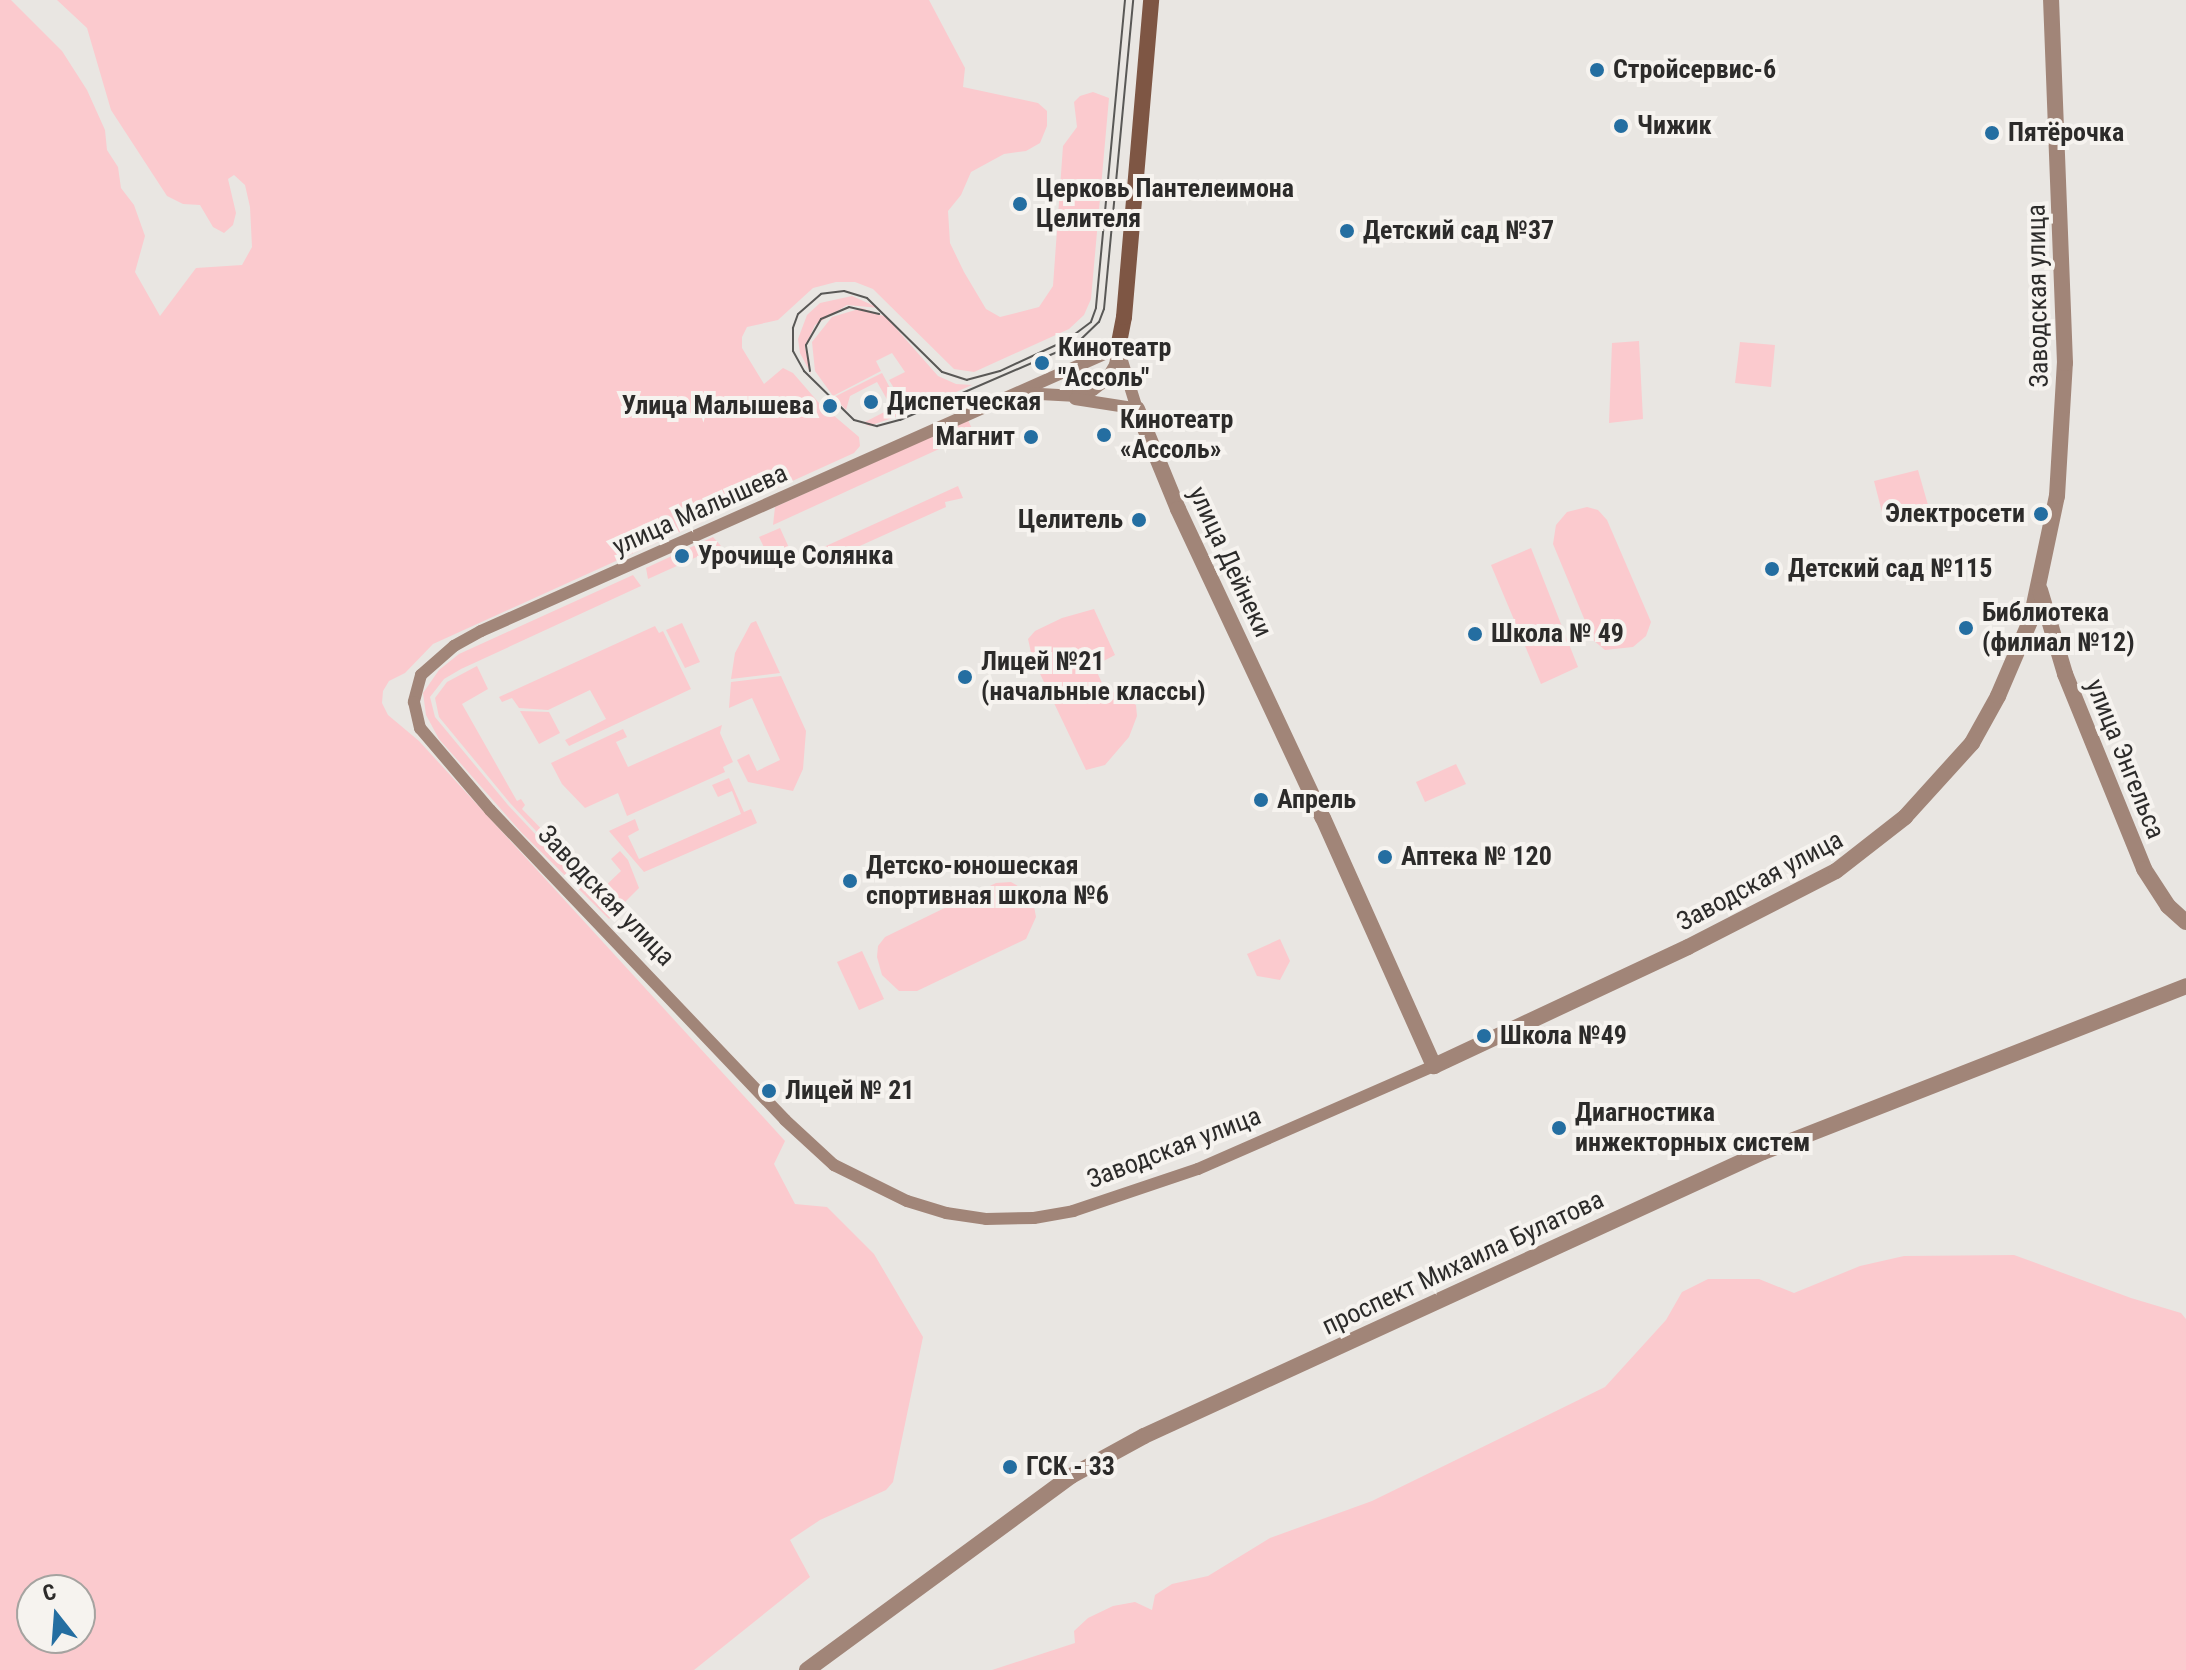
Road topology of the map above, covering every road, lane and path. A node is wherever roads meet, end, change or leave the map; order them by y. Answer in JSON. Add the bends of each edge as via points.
{"nodes":[{"id":1,"x":1151,"y":0,"type":"edge"},
{"id":2,"x":2051,"y":0,"type":"edge"},
{"id":3,"x":1118,"y":348,"type":"junction"},
{"id":4,"x":1019,"y":393,"type":"junction"},
{"id":5,"x":1060,"y":396,"type":"junction"},
{"id":6,"x":1139,"y":413,"type":"junction"},
{"id":7,"x":2039,"y":589,"type":"junction"},
{"id":8,"x":2057,"y":647,"type":"junction"},
{"id":9,"x":2018,"y":652,"type":"junction"},
{"id":10,"x":415,"y":689,"type":"joint"},
{"id":11,"x":2186,"y":922,"type":"edge"},
{"id":12,"x":2186,"y":986,"type":"edge"},
{"id":13,"x":1434,"y":1066,"type":"junction"},
{"id":14,"x":807,"y":1670,"type":"edge"}],
"edges":[{"from":1,"to":3,"type":"main road","name":"улица Дейнеки"},
{"from":2,"to":7,"type":"street","name":"Заводская улица","via":[[2065,363],[2057,496]]},
{"from":3,"to":4,"type":"street","name":"улица Малышева"},
{"from":3,"to":5,"type":"street","name":"улица Малышева","via":[[1106,380],[1077,396]]},
{"from":3,"to":6,"type":"street","name":"улица Дейнеки"},
{"from":4,"to":5,"type":"street","name":"улица Малышева"},
{"from":4,"to":10,"type":"street","name":"улица Малышева","via":[[481,631],[432,662]]},
{"from":5,"to":6,"type":"street"},
{"from":6,"to":13,"type":"street","name":"улица Дейнеки"},
{"from":7,"to":8,"type":"street","name":"Заводская улица"},
{"from":7,"to":9,"type":"street","name":"Заводская улица"},
{"from":8,"to":9,"type":"street","via":[[2033,640]]},
{"from":8,"to":11,"type":"street","name":"улица Энгельса","via":[[2144,869],[2168,906]]},
{"from":9,"to":13,"type":"street","name":"Заводская улица","via":[[1972,743],[1928,796],[1870,848],[1780,902]]},
{"from":10,"to":13,"type":"street","name":"Заводская улица","via":[[420,728],[430,743],[753,1087],[834,1165],[907,1201],[986,1219],[1073,1211],[1198,1169]]},
{"from":12,"to":14,"type":"street","name":"проспект Михаила Булатова","via":[[1763,1152],[1144,1436],[1071,1476]]}]}
